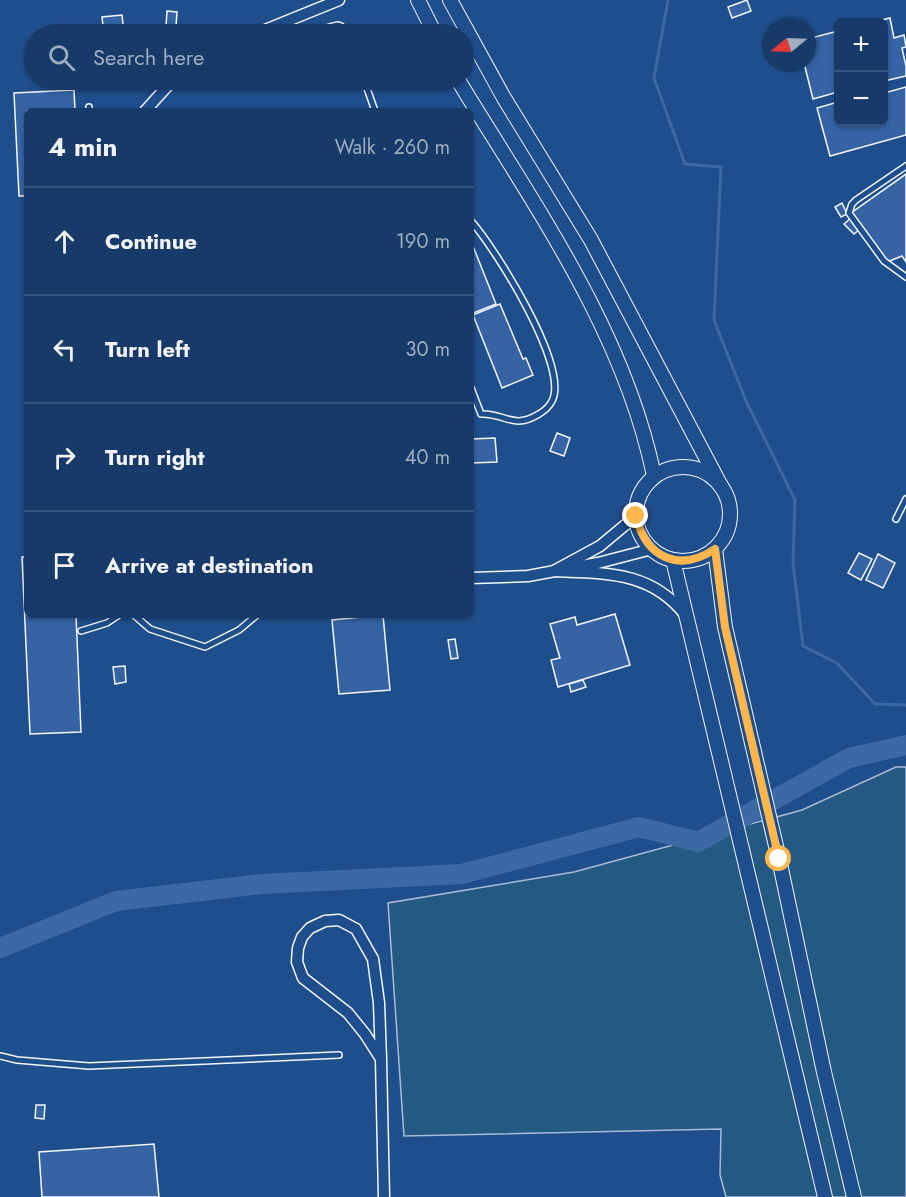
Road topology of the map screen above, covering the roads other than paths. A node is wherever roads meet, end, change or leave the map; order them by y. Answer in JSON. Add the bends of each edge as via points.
{"nodes":[{"id":1,"x":339,"y":0,"type":"edge"},
{"id":2,"x":450,"y":0,"type":"edge"},
{"id":3,"x":417,"y":1,"type":"edge"},
{"id":4,"x":290,"y":24,"type":"edge"},
{"id":5,"x":430,"y":24,"type":"edge"},
{"id":6,"x":463,"y":24,"type":"edge"},
{"id":7,"x":474,"y":44,"type":"edge"},
{"id":8,"x":164,"y":90,"type":"edge"},
{"id":9,"x":368,"y":90,"type":"edge"},
{"id":10,"x":464,"y":90,"type":"edge"},
{"id":11,"x":148,"y":108,"type":"edge"},
{"id":12,"x":374,"y":108,"type":"edge"},
{"id":13,"x":906,"y":166,"type":"edge"},
{"id":14,"x":474,"y":224,"type":"edge"},
{"id":15,"x":906,"y":277,"type":"edge"},
{"id":16,"x":474,"y":395,"type":"edge"},
{"id":17,"x":654,"y":476,"type":"junction"},
{"id":18,"x":722,"y":488,"type":"junction"},
{"id":19,"x":906,"y":499,"type":"edge"},
{"id":20,"x":636,"y":516,"type":"junction"},
{"id":21,"x":896,"y":519,"type":"dead end"},
{"id":22,"x":652,"y":549,"type":"junction"},
{"id":23,"x":715,"y":549,"type":"junction"},
{"id":24,"x":673,"y":560,"type":"junction"},
{"id":25,"x":554,"y":572,"type":"junction"},
{"id":26,"x":474,"y":578,"type":"edge"},
{"id":27,"x":686,"y":617,"type":"junction"},
{"id":28,"x":114,"y":618,"type":"edge"},
{"id":29,"x":137,"y":618,"type":"edge"},
{"id":30,"x":253,"y":618,"type":"edge"},
{"id":31,"x":81,"y":631,"type":"dead end"},
{"id":32,"x":339,"y":1055,"type":"dead end"},
{"id":33,"x":0,"y":1056,"type":"edge"},
{"id":34,"x":381,"y":1059,"type":"junction"},
{"id":35,"x":854,"y":1195,"type":"edge"},
{"id":36,"x":384,"y":1197,"type":"edge"},
{"id":37,"x":825,"y":1197,"type":"edge"}],
"edges":[{"from":1,"to":4,"type":"street"},
{"from":2,"to":6,"type":"street"},
{"from":3,"to":5,"type":"street"},
{"from":7,"to":18,"type":"street","via":[[591,240]]},
{"from":8,"to":11,"type":"street"},
{"from":9,"to":12,"type":"lane"},
{"from":10,"to":17,"type":"street","via":[[584,288],[626,380],[647,440]]},
{"from":13,"to":15,"type":"lane","via":[[856,200],[849,213],[884,261]]},
{"from":14,"to":16,"type":"lane","via":[[536,325],[548,356],[554,392],[546,408],[514,422],[482,414]]},
{"from":17,"to":18,"type":"street","via":[[683,466],[712,476]]},
{"from":17,"to":20,"type":"street","via":[[638,501]]},
{"from":18,"to":23,"type":"street","via":[[728,500],[729,526]]},
{"from":19,"to":21,"type":"lane"},
{"from":20,"to":22,"type":"street","via":[[639,531]]},
{"from":20,"to":25,"type":"street","via":[[600,546]]},
{"from":22,"to":24,"type":"street"},
{"from":22,"to":25,"type":"street"},
{"from":23,"to":24,"type":"street","via":[[688,561]]},
{"from":23,"to":35,"type":"street","via":[[725,627]]},
{"from":24,"to":27,"type":"street"},
{"from":25,"to":26,"type":"street"},
{"from":25,"to":27,"type":"street","via":[[613,573],[652,586]]},
{"from":27,"to":37,"type":"street"},
{"from":28,"to":31,"type":"lane"},
{"from":29,"to":30,"type":"lane","via":[[150,629],[205,647]]},
{"from":32,"to":33,"type":"lane","via":[[89,1066]]},
{"from":34,"to":34,"type":"street","via":[[373,959],[356,929],[339,920],[310,928],[298,948],[297,962],[303,978],[348,1013]]},
{"from":34,"to":36,"type":"street"}]}
